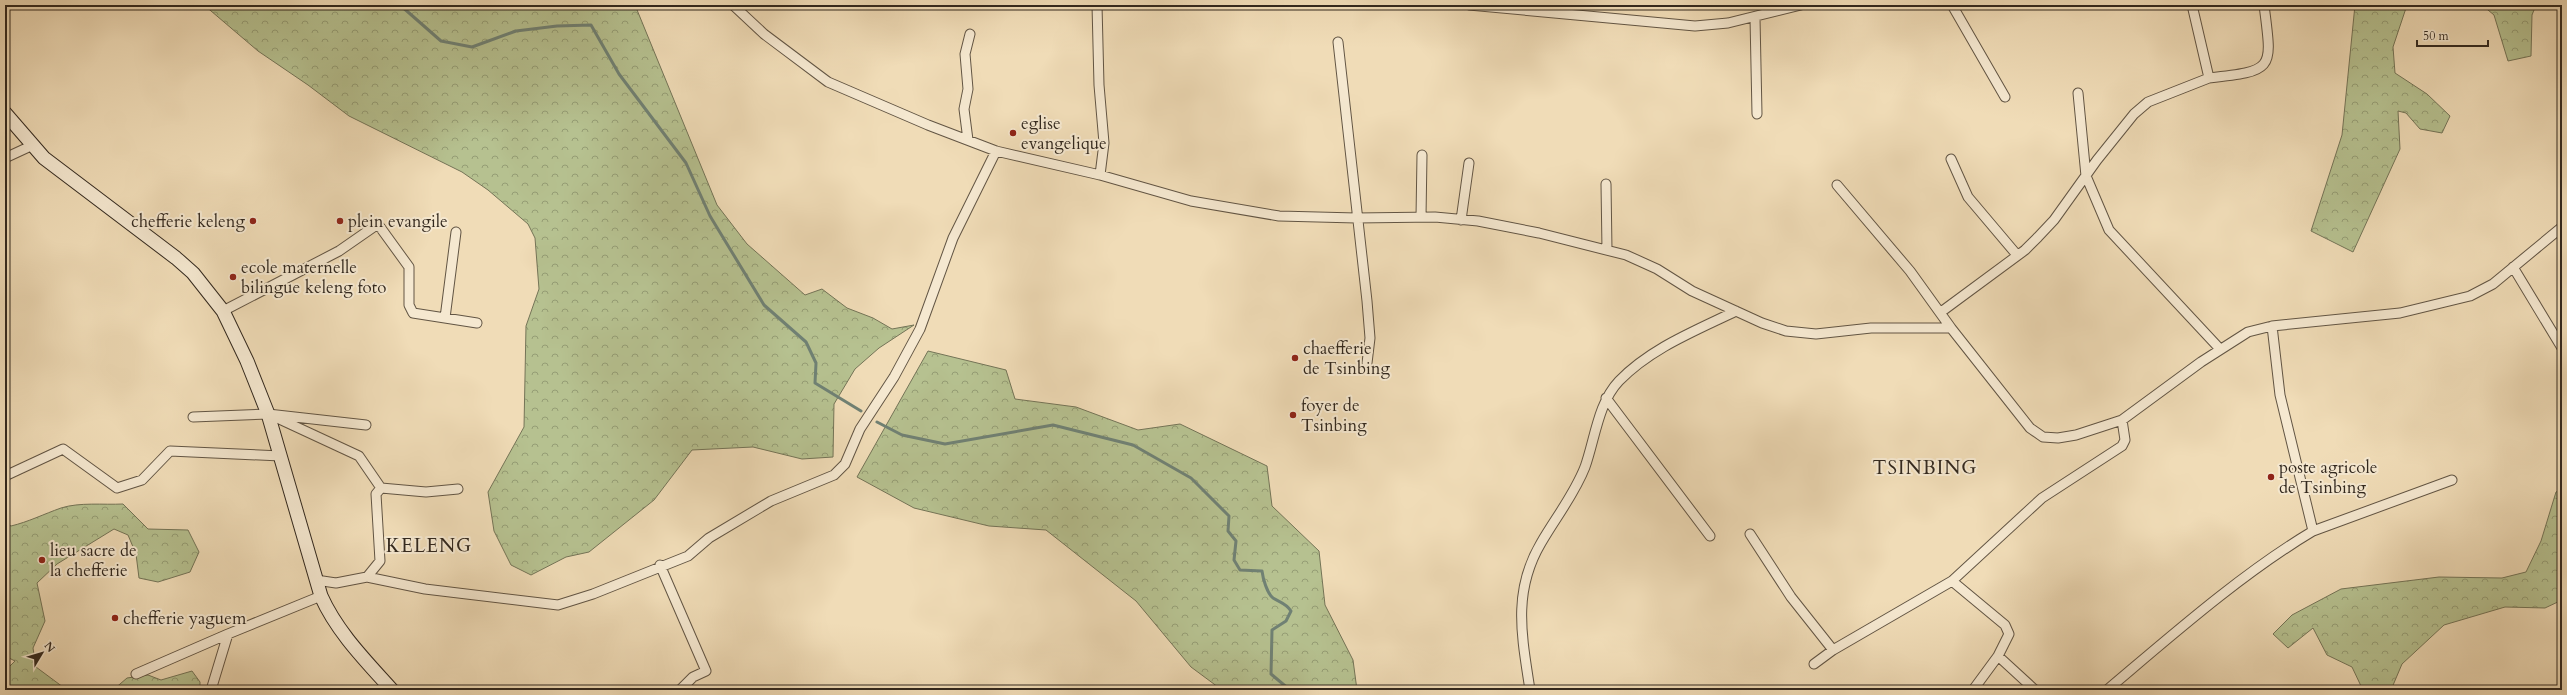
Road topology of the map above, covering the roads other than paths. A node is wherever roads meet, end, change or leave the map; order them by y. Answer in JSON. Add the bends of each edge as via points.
{"nodes":[{"id":1,"x":733,"y":5,"type":"edge"},
{"id":2,"x":1097,"y":5,"type":"edge"},
{"id":3,"x":1468,"y":5,"type":"edge"},
{"id":4,"x":1801,"y":5,"type":"edge"},
{"id":5,"x":1952,"y":5,"type":"edge"},
{"id":6,"x":2192,"y":5,"type":"edge"},
{"id":7,"x":2264,"y":5,"type":"edge"},
{"id":8,"x":1755,"y":18,"type":"junction"},
{"id":9,"x":970,"y":34,"type":"dead end"},
{"id":10,"x":1338,"y":42,"type":"dead end"},
{"id":11,"x":2209,"y":78,"type":"junction"},
{"id":12,"x":2078,"y":93,"type":"dead end"},
{"id":13,"x":2005,"y":97,"type":"dead end"},
{"id":14,"x":5,"y":113,"type":"edge"},
{"id":15,"x":1757,"y":114,"type":"dead end"},
{"id":16,"x":968,"y":140,"type":"junction"},
{"id":17,"x":33,"y":145,"type":"junction"},
{"id":18,"x":996,"y":151,"type":"junction"},
{"id":19,"x":1422,"y":155,"type":"dead end"},
{"id":20,"x":5,"y":158,"type":"edge"},
{"id":21,"x":1951,"y":159,"type":"dead end"},
{"id":22,"x":1469,"y":163,"type":"dead end"},
{"id":23,"x":1100,"y":175,"type":"junction"},
{"id":24,"x":2086,"y":176,"type":"junction"},
{"id":25,"x":1606,"y":184,"type":"dead end"},
{"id":26,"x":1836,"y":185,"type":"dead end"},
{"id":27,"x":1421,"y":217,"type":"junction"},
{"id":28,"x":1356,"y":218,"type":"junction"},
{"id":29,"x":1461,"y":220,"type":"junction"},
{"id":30,"x":2562,"y":227,"type":"edge"},
{"id":31,"x":456,"y":232,"type":"dead end"},
{"id":32,"x":1607,"y":250,"type":"junction"},
{"id":33,"x":2018,"y":255,"type":"junction"},
{"id":34,"x":2513,"y":267,"type":"junction"},
{"id":35,"x":223,"y":311,"type":"junction"},
{"id":36,"x":1736,"y":311,"type":"junction"},
{"id":37,"x":1941,"y":312,"type":"junction"},
{"id":38,"x":445,"y":318,"type":"junction"},
{"id":39,"x":477,"y":323,"type":"dead end"},
{"id":40,"x":2272,"y":326,"type":"junction"},
{"id":41,"x":1951,"y":328,"type":"junction"},
{"id":42,"x":2562,"y":348,"type":"edge"},
{"id":43,"x":2220,"y":349,"type":"junction"},
{"id":44,"x":1367,"y":363,"type":"dead end"},
{"id":45,"x":1606,"y":398,"type":"junction"},
{"id":46,"x":268,"y":414,"type":"junction"},
{"id":47,"x":193,"y":417,"type":"dead end"},
{"id":48,"x":2122,"y":420,"type":"junction"},
{"id":49,"x":366,"y":425,"type":"dead end"},
{"id":50,"x":281,"y":456,"type":"junction"},
{"id":51,"x":5,"y":476,"type":"edge"},
{"id":52,"x":2452,"y":480,"type":"dead end"},
{"id":53,"x":381,"y":488,"type":"junction"},
{"id":54,"x":458,"y":489,"type":"dead end"},
{"id":55,"x":2313,"y":531,"type":"junction"},
{"id":56,"x":1750,"y":534,"type":"dead end"},
{"id":57,"x":1710,"y":536,"type":"dead end"},
{"id":58,"x":660,"y":565,"type":"junction"},
{"id":59,"x":367,"y":577,"type":"junction"},
{"id":60,"x":316,"y":580,"type":"junction"},
{"id":61,"x":1952,"y":581,"type":"junction"},
{"id":62,"x":321,"y":596,"type":"junction"},
{"id":63,"x":228,"y":634,"type":"junction"},
{"id":64,"x":1833,"y":650,"type":"junction"},
{"id":65,"x":1998,"y":656,"type":"junction"},
{"id":66,"x":1814,"y":664,"type":"dead end"},
{"id":67,"x":136,"y":674,"type":"dead end"},
{"id":68,"x":211,"y":690,"type":"edge"},
{"id":69,"x":392,"y":690,"type":"edge"},
{"id":70,"x":680,"y":690,"type":"edge"},
{"id":71,"x":1530,"y":690,"type":"edge"},
{"id":72,"x":1973,"y":690,"type":"edge"},
{"id":73,"x":2035,"y":690,"type":"edge"},
{"id":74,"x":2107,"y":690,"type":"edge"}],
"edges":[{"from":1,"to":16,"type":"street","via":[[764,34],[828,82]]},
{"from":2,"to":23,"type":"street","via":[[1099,85],[1104,143]]},
{"from":3,"to":8,"type":"street","via":[[1695,26]]},
{"from":4,"to":8,"type":"street"},
{"from":5,"to":13,"type":"street"},
{"from":6,"to":11,"type":"street"},
{"from":7,"to":11,"type":"street","via":[[2270,54],[2263,66],[2247,74]]},
{"from":8,"to":15,"type":"street"},
{"from":9,"to":16,"type":"street","via":[[966,54],[968,89],[964,109]]},
{"from":10,"to":28,"type":"street"},
{"from":11,"to":24,"type":"street","via":[[2148,102],[2134,114]]},
{"from":12,"to":24,"type":"street"},
{"from":14,"to":17,"type":"main road"},
{"from":16,"to":18,"type":"street"},
{"from":17,"to":20,"type":"street"},
{"from":17,"to":35,"type":"main road","via":[[44,158],[71,180],[176,258],[193,273]]},
{"from":18,"to":23,"type":"street"},
{"from":18,"to":58,"type":"street","via":[[953,238],[920,329],[894,377],[860,429],[845,464],[834,475],[771,501],[710,538],[688,556]]},
{"from":19,"to":27,"type":"street"},
{"from":21,"to":33,"type":"street","via":[[1968,197]]},
{"from":22,"to":29,"type":"street"},
{"from":23,"to":28,"type":"street","via":[[1191,201],[1272,215]]},
{"from":24,"to":33,"type":"street","via":[[2054,220]]},
{"from":24,"to":43,"type":"street","via":[[2109,230]]},
{"from":25,"to":32,"type":"street"},
{"from":26,"to":37,"type":"street","via":[[1910,271]]},
{"from":27,"to":28,"type":"street"},
{"from":27,"to":29,"type":"street"},
{"from":28,"to":44,"type":"street","via":[[1370,338]]},
{"from":29,"to":32,"type":"street","via":[[1539,233]]},
{"from":30,"to":34,"type":"street"},
{"from":31,"to":38,"type":"street"},
{"from":32,"to":36,"type":"street","via":[[1657,270],[1692,291]]},
{"from":33,"to":37,"type":"street"},
{"from":34,"to":40,"type":"street","via":[[2493,284],[2470,296],[2400,313]]},
{"from":34,"to":42,"type":"street"},
{"from":35,"to":38,"type":"street","via":[[339,252],[375,226],[380,227],[409,267],[410,309],[413,313]]},
{"from":35,"to":46,"type":"main road"},
{"from":36,"to":41,"type":"street","via":[[1786,331],[1816,334],[1871,328]]},
{"from":36,"to":45,"type":"street","via":[[1649,356],[1619,381]]},
{"from":37,"to":41,"type":"street"},
{"from":38,"to":39,"type":"street"},
{"from":40,"to":43,"type":"street","via":[[2248,332]]},
{"from":40,"to":55,"type":"street","via":[[2283,411]]},
{"from":41,"to":48,"type":"street","via":[[2030,428],[2043,437],[2076,435]]},
{"from":43,"to":48,"type":"street"},
{"from":45,"to":57,"type":"street"},
{"from":45,"to":71,"type":"street","via":[[1582,474],[1559,517],[1541,543],[1523,589],[1520,616]]},
{"from":46,"to":47,"type":"street"},
{"from":46,"to":49,"type":"street"},
{"from":46,"to":50,"type":"main road"},
{"from":46,"to":53,"type":"street","via":[[359,456]]},
{"from":48,"to":61,"type":"street","via":[[2125,440],[2122,446],[2042,498]]},
{"from":50,"to":51,"type":"street","via":[[170,451],[142,480],[118,488],[63,449]]},
{"from":50,"to":60,"type":"main road"},
{"from":52,"to":55,"type":"street"},
{"from":53,"to":54,"type":"street","via":[[426,492]]},
{"from":53,"to":59,"type":"street","via":[[376,494],[380,561]]},
{"from":55,"to":74,"type":"street","via":[[2289,545],[2243,579]]},
{"from":56,"to":64,"type":"street","via":[[1791,597]]},
{"from":58,"to":59,"type":"street","via":[[594,594],[558,605],[425,589]]},
{"from":58,"to":70,"type":"street","via":[[706,671],[693,677]]},
{"from":59,"to":60,"type":"street","via":[[336,583]]},
{"from":60,"to":62,"type":"main road"},
{"from":61,"to":64,"type":"street"},
{"from":61,"to":65,"type":"street","via":[[2008,629],[2009,634]]},
{"from":62,"to":63,"type":"street"},
{"from":62,"to":69,"type":"main road","via":[[344,635]]},
{"from":63,"to":67,"type":"street"},
{"from":63,"to":68,"type":"street"},
{"from":64,"to":66,"type":"street"},
{"from":65,"to":72,"type":"street"},
{"from":65,"to":73,"type":"street"}]}
